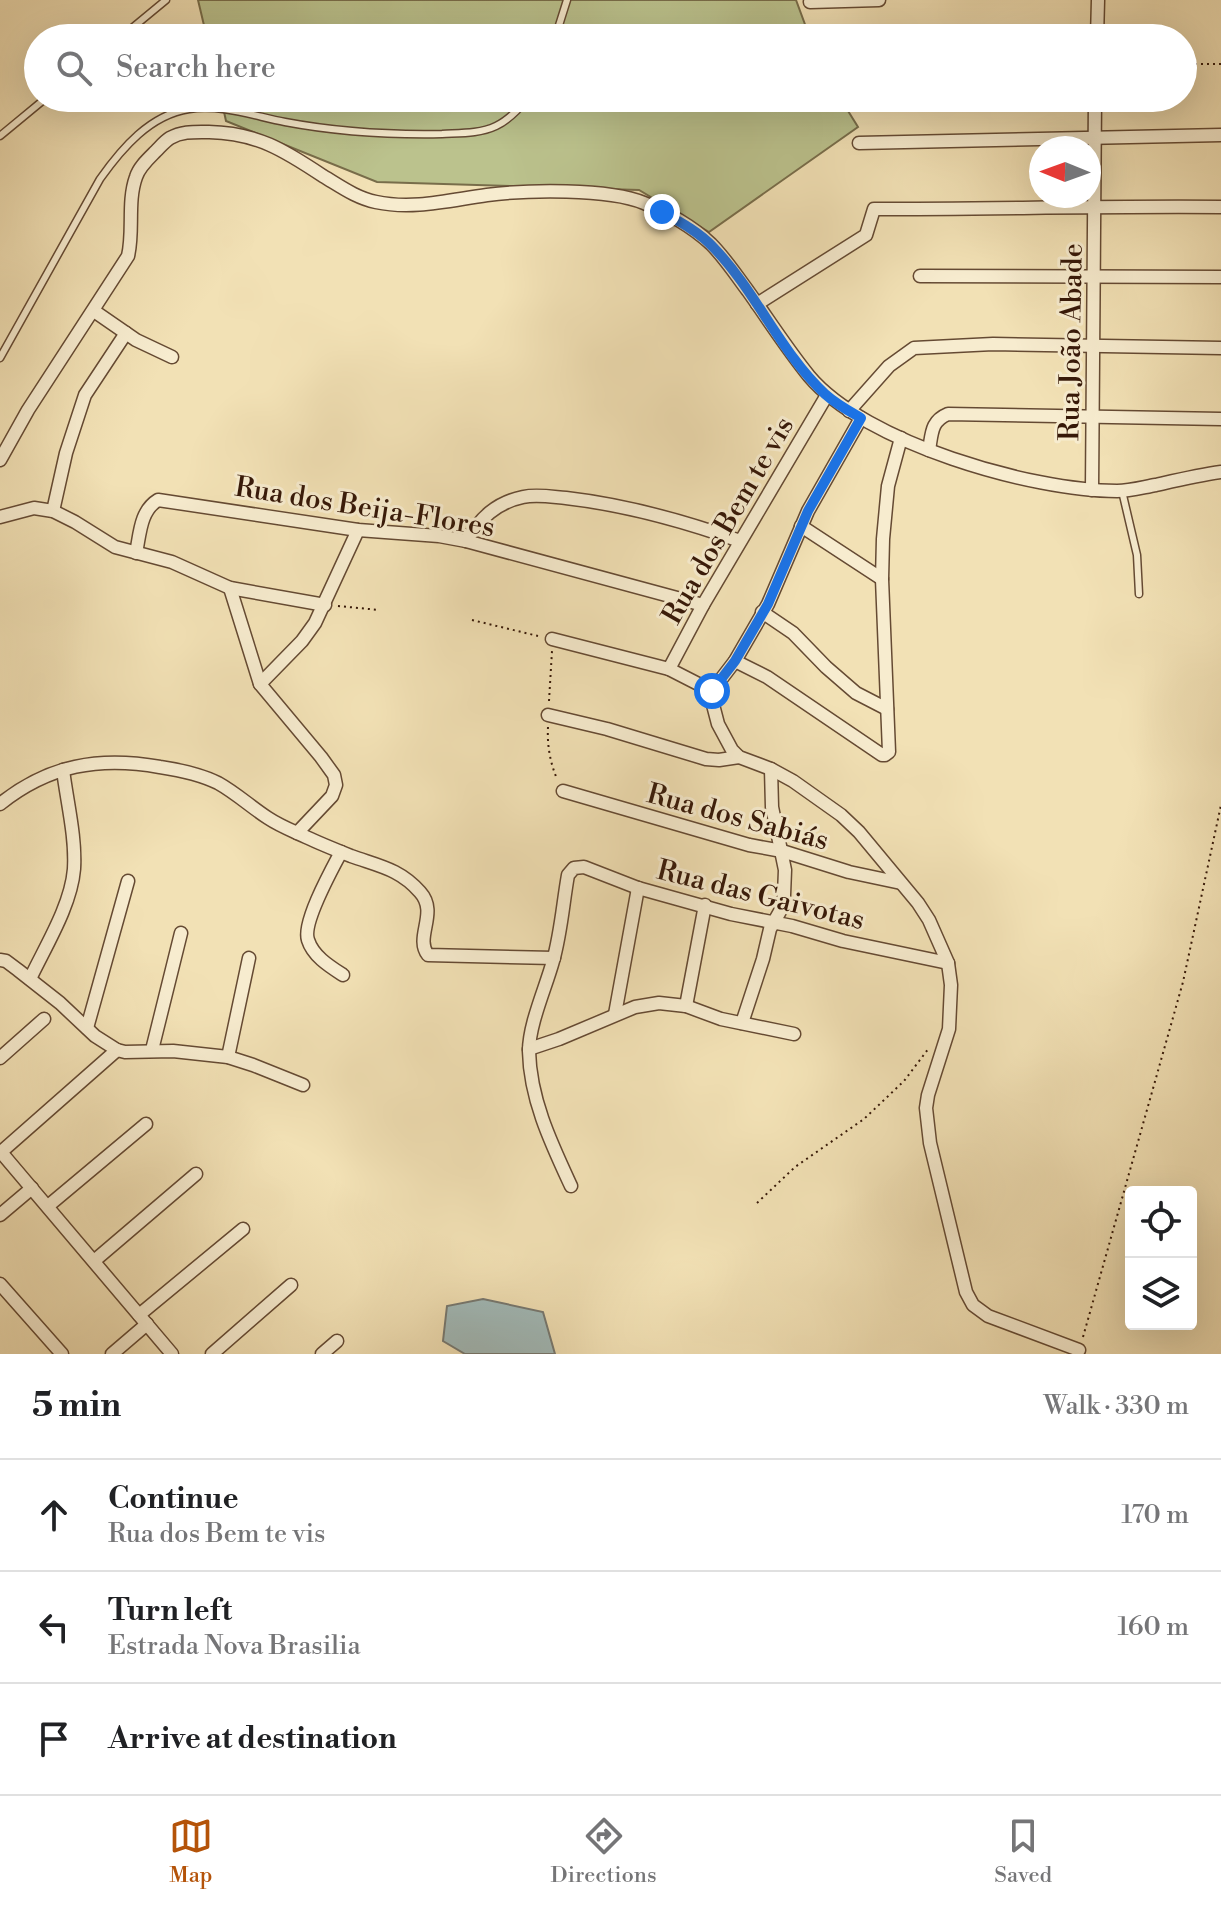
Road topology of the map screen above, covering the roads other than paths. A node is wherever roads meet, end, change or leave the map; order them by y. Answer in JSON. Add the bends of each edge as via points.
{"nodes":[{"id":1,"x":166,"y":0,"type":"edge"},
{"id":2,"x":567,"y":0,"type":"edge"},
{"id":3,"x":879,"y":0,"type":"edge"},
{"id":4,"x":1098,"y":0,"type":"edge"},
{"id":5,"x":810,"y":2,"type":"dead end"},
{"id":6,"x":137,"y":24,"type":"edge"},
{"id":7,"x":559,"y":24,"type":"edge"},
{"id":8,"x":1097,"y":24,"type":"edge"},
{"id":9,"x":29,"y":112,"type":"edge"},
{"id":10,"x":179,"y":112,"type":"edge"},
{"id":11,"x":242,"y":112,"type":"edge"},
{"id":12,"x":514,"y":112,"type":"edge"},
{"id":13,"x":1095,"y":112,"type":"edge"},
{"id":14,"x":1221,"y":135,"type":"edge"},
{"id":15,"x":0,"y":136,"type":"edge"},
{"id":16,"x":1095,"y":136,"type":"edge"},
{"id":17,"x":1101,"y":138,"type":"edge"},
{"id":18,"x":1029,"y":139,"type":"edge"},
{"id":19,"x":859,"y":143,"type":"dead end"},
{"id":20,"x":1101,"y":206,"type":"edge"},
{"id":21,"x":1221,"y":207,"type":"edge"},
{"id":22,"x":1029,"y":208,"type":"edge"},
{"id":23,"x":1096,"y":208,"type":"edge"},
{"id":24,"x":920,"y":276,"type":"dead end"},
{"id":25,"x":1094,"y":276,"type":"junction"},
{"id":26,"x":1221,"y":277,"type":"edge"},
{"id":27,"x":757,"y":304,"type":"junction"},
{"id":28,"x":94,"y":311,"type":"junction"},
{"id":29,"x":126,"y":333,"type":"junction"},
{"id":30,"x":1094,"y":345,"type":"junction"},
{"id":31,"x":1221,"y":348,"type":"edge"},
{"id":32,"x":172,"y":357,"type":"dead end"},
{"id":33,"x":0,"y":358,"type":"edge"},
{"id":34,"x":827,"y":395,"type":"junction"},
{"id":35,"x":849,"y":411,"type":"junction"},
{"id":36,"x":1093,"y":415,"type":"junction"},
{"id":37,"x":861,"y":418,"type":"junction"},
{"id":38,"x":1221,"y":419,"type":"edge"},
{"id":39,"x":901,"y":438,"type":"junction"},
{"id":40,"x":929,"y":450,"type":"junction"},
{"id":41,"x":0,"y":460,"type":"edge"},
{"id":42,"x":1221,"y":472,"type":"edge"},
{"id":43,"x":1092,"y":490,"type":"junction"},
{"id":44,"x":1122,"y":491,"type":"junction"},
{"id":45,"x":53,"y":511,"type":"junction"},
{"id":46,"x":0,"y":517,"type":"edge"},
{"id":47,"x":801,"y":526,"type":"junction"},
{"id":48,"x":358,"y":530,"type":"junction"},
{"id":49,"x":466,"y":541,"type":"junction"},
{"id":50,"x":740,"y":541,"type":"junction"},
{"id":51,"x":136,"y":553,"type":"junction"},
{"id":52,"x":882,"y":579,"type":"junction"},
{"id":53,"x":230,"y":588,"type":"junction"},
{"id":54,"x":1139,"y":594,"type":"dead end"},
{"id":55,"x":325,"y":605,"type":"junction"},
{"id":56,"x":703,"y":605,"type":"junction"},
{"id":57,"x":762,"y":612,"type":"junction"},
{"id":58,"x":552,"y":639,"type":"road end"},
{"id":59,"x":735,"y":661,"type":"junction"},
{"id":60,"x":669,"y":669,"type":"junction"},
{"id":61,"x":260,"y":684,"type":"junction"},
{"id":62,"x":712,"y":691,"type":"junction"},
{"id":63,"x":887,"y":709,"type":"junction"},
{"id":64,"x":548,"y":715,"type":"dead end"},
{"id":65,"x":739,"y":757,"type":"junction"},
{"id":66,"x":771,"y":769,"type":"junction"},
{"id":67,"x":63,"y":770,"type":"junction"},
{"id":68,"x":563,"y":791,"type":"dead end"},
{"id":69,"x":0,"y":804,"type":"edge"},
{"id":70,"x":297,"y":833,"type":"junction"},
{"id":71,"x":782,"y":851,"type":"junction"},
{"id":72,"x":341,"y":852,"type":"junction"},
{"id":73,"x":128,"y":881,"type":"dead end"},
{"id":74,"x":901,"y":883,"type":"junction"},
{"id":75,"x":638,"y":888,"type":"junction"},
{"id":76,"x":705,"y":905,"type":"junction"},
{"id":77,"x":773,"y":922,"type":"junction"},
{"id":78,"x":181,"y":933,"type":"dead end"},
{"id":79,"x":249,"y":958,"type":"dead end"},
{"id":80,"x":554,"y":958,"type":"junction"},
{"id":81,"x":0,"y":960,"type":"edge"},
{"id":82,"x":948,"y":963,"type":"junction"},
{"id":83,"x":343,"y":975,"type":"dead end"},
{"id":84,"x":30,"y":979,"type":"junction"},
{"id":85,"x":686,"y":1006,"type":"junction"},
{"id":86,"x":615,"y":1014,"type":"junction"},
{"id":87,"x":44,"y":1019,"type":"dead end"},
{"id":88,"x":742,"y":1023,"type":"junction"},
{"id":89,"x":87,"y":1028,"type":"junction"},
{"id":90,"x":794,"y":1034,"type":"dead end"},
{"id":91,"x":529,"y":1049,"type":"junction"},
{"id":92,"x":117,"y":1050,"type":"junction"},
{"id":93,"x":152,"y":1050,"type":"junction"},
{"id":94,"x":228,"y":1057,"type":"junction"},
{"id":95,"x":0,"y":1058,"type":"edge"},
{"id":96,"x":303,"y":1085,"type":"dead end"},
{"id":97,"x":146,"y":1124,"type":"dead end"},
{"id":98,"x":0,"y":1151,"type":"edge"},
{"id":99,"x":196,"y":1174,"type":"dead end"},
{"id":100,"x":571,"y":1186,"type":"dead end"},
{"id":101,"x":32,"y":1188,"type":"junction"},
{"id":102,"x":48,"y":1206,"type":"junction"},
{"id":103,"x":0,"y":1215,"type":"edge"},
{"id":104,"x":243,"y":1229,"type":"dead end"},
{"id":105,"x":94,"y":1261,"type":"junction"},
{"id":106,"x":0,"y":1284,"type":"edge"},
{"id":107,"x":291,"y":1285,"type":"dead end"},
{"id":108,"x":143,"y":1320,"type":"junction"},
{"id":109,"x":337,"y":1341,"type":"dead end"},
{"id":110,"x":1079,"y":1350,"type":"road end"},
{"id":111,"x":62,"y":1354,"type":"edge"},
{"id":112,"x":112,"y":1354,"type":"edge"},
{"id":113,"x":172,"y":1354,"type":"edge"},
{"id":114,"x":212,"y":1354,"type":"edge"},
{"id":115,"x":322,"y":1354,"type":"edge"}],
"edges":[{"from":1,"to":6,"type":"lane"},
{"from":2,"to":7,"type":"lane"},
{"from":3,"to":5,"type":"street"},
{"from":4,"to":8,"type":"street"},
{"from":9,"to":15,"type":"lane"},
{"from":10,"to":33,"type":"lane","via":[[140,132],[117,154]]},
{"from":11,"to":12,"type":"lane","via":[[339,131],[392,135],[474,133],[499,125]]},
{"from":13,"to":16,"type":"street","name":"Rua João Abade"},
{"from":14,"to":17,"type":"street"},
{"from":18,"to":19,"type":"street"},
{"from":20,"to":21,"type":"street"},
{"from":22,"to":27,"type":"street","via":[[874,209],[866,235]]},
{"from":23,"to":25,"type":"street","name":"Rua João Abade"},
{"from":24,"to":25,"type":"street"},
{"from":25,"to":26,"type":"street"},
{"from":25,"to":30,"type":"street","name":"Rua João Abade"},
{"from":27,"to":28,"type":"street","via":[[710,244],[642,202],[561,192],[403,206],[373,202],[253,137],[185,132],[170,138],[136,178],[128,256]]},
{"from":27,"to":34,"type":"street"},
{"from":28,"to":29,"type":"street"},
{"from":28,"to":41,"type":"street"},
{"from":29,"to":32,"type":"street"},
{"from":29,"to":45,"type":"street","via":[[85,395]]},
{"from":30,"to":31,"type":"street"},
{"from":30,"to":35,"type":"street","via":[[914,348],[889,366]]},
{"from":30,"to":36,"type":"street","name":"Rua João Abade"},
{"from":34,"to":35,"type":"street"},
{"from":34,"to":50,"type":"street","name":"Rua dos Bem te vis"},
{"from":35,"to":37,"type":"street"},
{"from":36,"to":38,"type":"street"},
{"from":36,"to":40,"type":"street","via":[[948,414],[937,420]]},
{"from":36,"to":43,"type":"street","name":"Rua João Abade"},
{"from":37,"to":39,"type":"street"},
{"from":37,"to":47,"type":"street"},
{"from":39,"to":40,"type":"street"},
{"from":39,"to":52,"type":"street","via":[[886,497]]},
{"from":40,"to":43,"type":"street","via":[[991,471]]},
{"from":42,"to":44,"type":"street"},
{"from":43,"to":44,"type":"street"},
{"from":44,"to":54,"type":"lane","via":[[1137,555]]},
{"from":45,"to":46,"type":"street","via":[[34,508]]},
{"from":45,"to":51,"type":"street","via":[[115,547]]},
{"from":47,"to":52,"type":"street"},
{"from":47,"to":57,"type":"street"},
{"from":48,"to":49,"type":"street","name":"Rua dos Beija-Flores"},
{"from":48,"to":51,"type":"street","name":"Rua dos Beija-Flores","via":[[158,500],[146,511]]},
{"from":48,"to":55,"type":"street"},
{"from":49,"to":50,"type":"street","via":[[494,509],[537,496],[592,501]]},
{"from":49,"to":56,"type":"street","name":"Rua dos Beija-Flores"},
{"from":50,"to":56,"type":"street","name":"Rua dos Bem te vis"},
{"from":51,"to":53,"type":"street","via":[[172,562]]},
{"from":52,"to":63,"type":"street"},
{"from":53,"to":55,"type":"street"},
{"from":53,"to":61,"type":"street"},
{"from":55,"to":61,"type":"street","via":[[302,641]]},
{"from":56,"to":60,"type":"street","name":"Rua dos Bem te vis"},
{"from":57,"to":59,"type":"street"},
{"from":57,"to":63,"type":"street","via":[[793,633],[856,693]]},
{"from":58,"to":60,"type":"street"},
{"from":59,"to":62,"type":"street"},
{"from":59,"to":63,"type":"street","via":[[882,755],[890,749]]},
{"from":60,"to":62,"type":"street"},
{"from":61,"to":70,"type":"street","via":[[334,775],[332,796]]},
{"from":62,"to":65,"type":"street","via":[[718,724]]},
{"from":64,"to":65,"type":"street","via":[[694,757]]},
{"from":65,"to":66,"type":"street"},
{"from":66,"to":71,"type":"street","via":[[772,807]]},
{"from":66,"to":74,"type":"street","via":[[841,815]]},
{"from":67,"to":69,"type":"street","via":[[40,777]]},
{"from":67,"to":70,"type":"street","via":[[104,762],[192,773],[218,783]]},
{"from":67,"to":84,"type":"street","via":[[74,870],[63,908]]},
{"from":68,"to":71,"type":"street","name":"Rua dos Sabiás"},
{"from":70,"to":72,"type":"street"},
{"from":71,"to":74,"type":"street","name":"Rua dos Sabiás"},
{"from":71,"to":77,"type":"street","via":[[783,906]]},
{"from":72,"to":80,"type":"street","via":[[391,869],[417,888],[427,902],[423,948],[428,955]]},
{"from":72,"to":83,"type":"street","via":[[306,933],[313,950]]},
{"from":73,"to":89,"type":"street"},
{"from":74,"to":82,"type":"street","via":[[929,920]]},
{"from":75,"to":76,"type":"street","name":"Rua das Gaivotas"},
{"from":75,"to":80,"type":"street","name":"Rua das Gaivotas","via":[[574,868],[568,875]]},
{"from":75,"to":86,"type":"street"},
{"from":76,"to":77,"type":"street","name":"Rua das Gaivotas"},
{"from":76,"to":85,"type":"street"},
{"from":77,"to":82,"type":"street","name":"Rua das Gaivotas"},
{"from":77,"to":88,"type":"street"},
{"from":78,"to":93,"type":"street"},
{"from":79,"to":94,"type":"street"},
{"from":80,"to":91,"type":"street"},
{"from":81,"to":84,"type":"street"},
{"from":82,"to":110,"type":"street","via":[[949,1029],[928,1095],[926,1120],[966,1292],[988,1316]]},
{"from":84,"to":89,"type":"street"},
{"from":85,"to":86,"type":"street","via":[[649,1004]]},
{"from":85,"to":88,"type":"street"},
{"from":86,"to":91,"type":"street"},
{"from":87,"to":95,"type":"street"},
{"from":88,"to":90,"type":"street"},
{"from":89,"to":92,"type":"street"},
{"from":91,"to":100,"type":"street","via":[[540,1113]]},
{"from":92,"to":93,"type":"street"},
{"from":92,"to":98,"type":"street"},
{"from":93,"to":94,"type":"street"},
{"from":94,"to":96,"type":"street"},
{"from":97,"to":102,"type":"street"},
{"from":98,"to":101,"type":"street"},
{"from":99,"to":105,"type":"street"},
{"from":101,"to":102,"type":"street"},
{"from":101,"to":103,"type":"street"},
{"from":102,"to":105,"type":"street"},
{"from":104,"to":108,"type":"street"},
{"from":105,"to":108,"type":"street"},
{"from":106,"to":111,"type":"street"},
{"from":107,"to":114,"type":"street"},
{"from":108,"to":112,"type":"street"},
{"from":108,"to":113,"type":"street"},
{"from":109,"to":115,"type":"street"}]}
